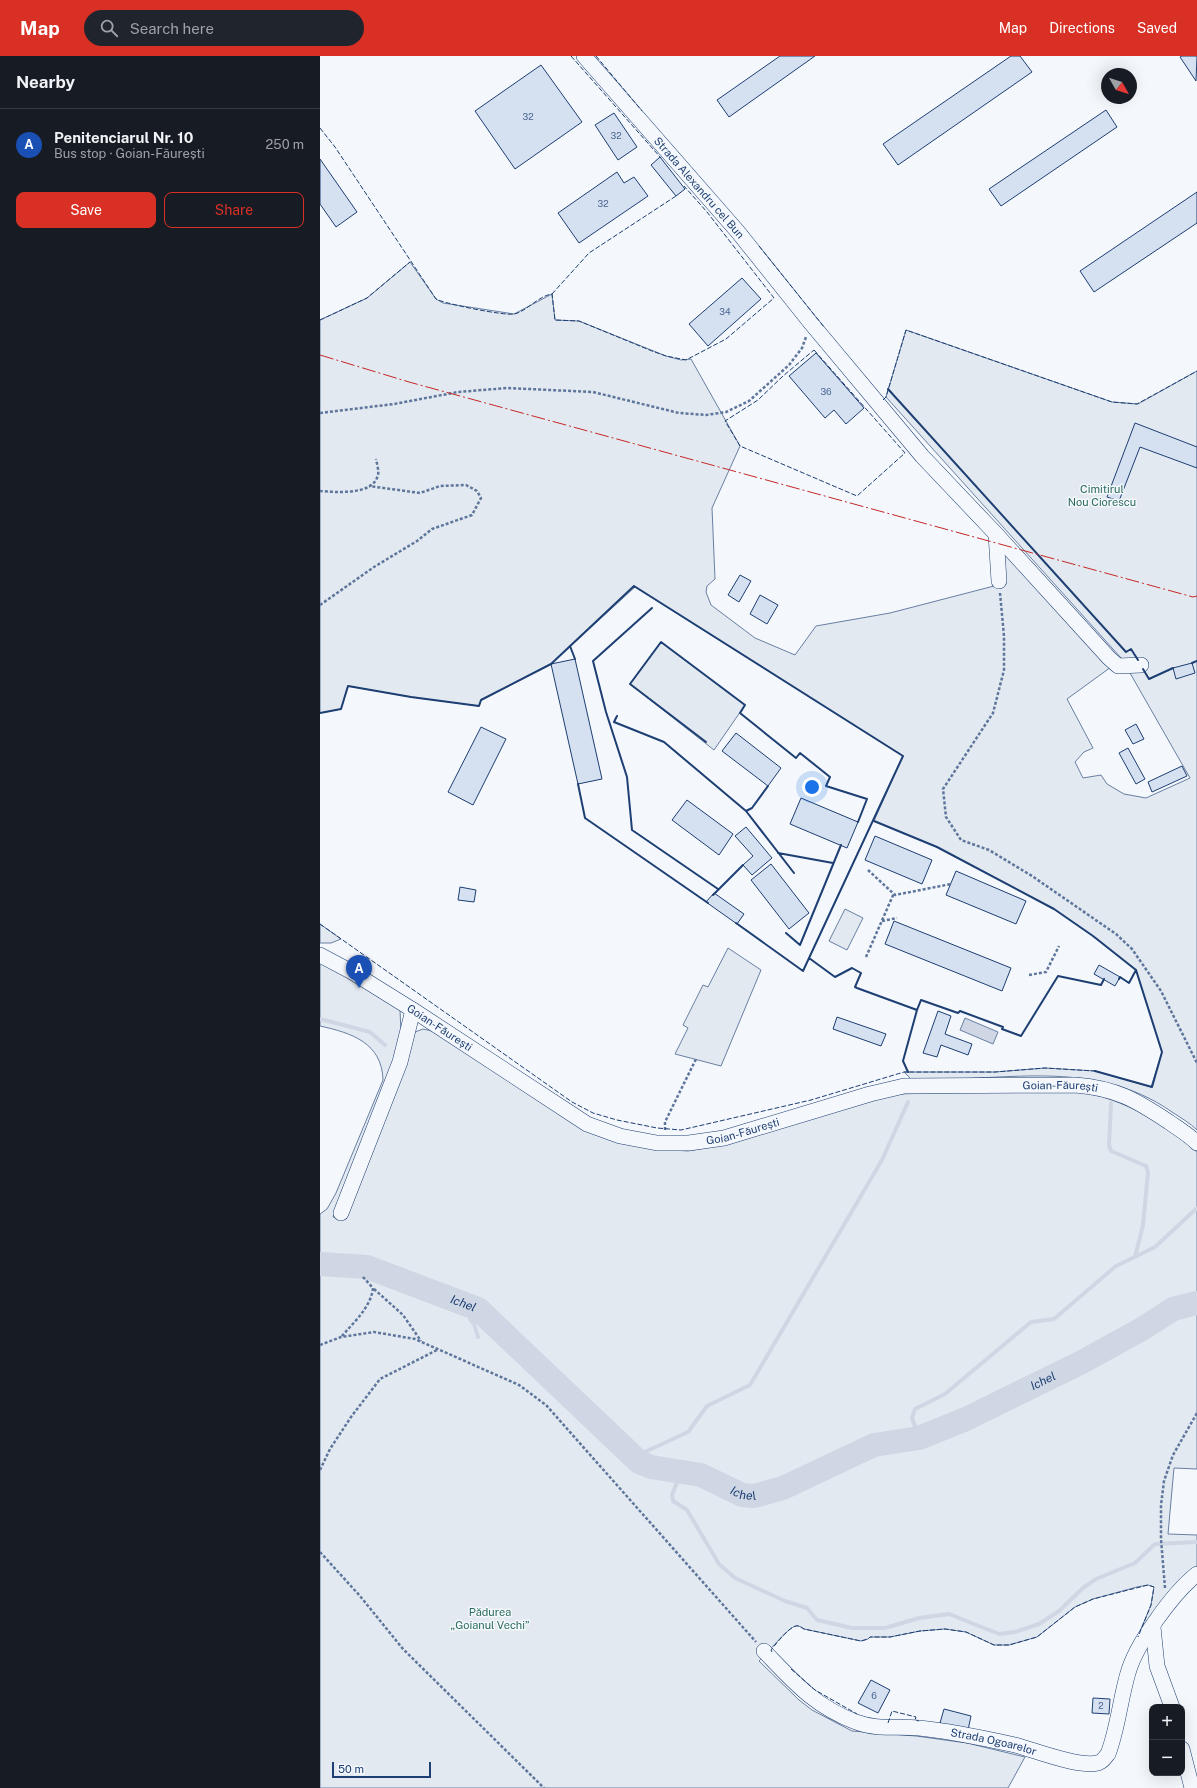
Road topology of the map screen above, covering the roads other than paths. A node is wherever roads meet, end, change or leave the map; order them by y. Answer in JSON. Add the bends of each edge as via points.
{"nodes":[{"id":1,"x":584,"y":56,"type":"edge"},
{"id":2,"x":996,"y":534,"type":"junction"},
{"id":3,"x":999,"y":581,"type":"road end"},
{"id":4,"x":1141,"y":665,"type":"dead end"},
{"id":5,"x":320,"y":955,"type":"edge"},
{"id":6,"x":413,"y":1010,"type":"junction"},
{"id":7,"x":1197,"y":1143,"type":"edge"},
{"id":8,"x":340,"y":1213,"type":"dead end"},
{"id":9,"x":1197,"y":1574,"type":"edge"},
{"id":10,"x":1153,"y":1627,"type":"junction"},
{"id":11,"x":764,"y":1651,"type":"road end"},
{"id":12,"x":1171,"y":1704,"type":"edge"},
{"id":13,"x":1185,"y":1760,"type":"edge"},
{"id":14,"x":1192,"y":1788,"type":"edge"}],
"edges":[{"from":1,"to":2,"type":"street","name":"Strada Alexandru cel Bun","via":[[738,232],[922,456]]},
{"from":2,"to":3,"type":"street"},
{"from":2,"to":4,"type":"street","name":"Strada Alexandru cel Bun","via":[[1109,658],[1118,666]]},
{"from":5,"to":6,"type":"street","name":"Goian-Făurești"},
{"from":6,"to":7,"type":"street","name":"Goian-Făurești","via":[[586,1124],[620,1136],[657,1143],[689,1143],[724,1138],[904,1086],[1068,1085],[1115,1091],[1142,1104]]},
{"from":6,"to":8,"type":"street","via":[[400,1062]]},
{"from":9,"to":10,"type":"street","name":"Strada Ogoarelor","via":[[1170,1602]]},
{"from":10,"to":11,"type":"street","name":"Strada Ogoarelor","via":[[1135,1653],[1108,1754],[1101,1762],[1089,1765],[1015,1745],[944,1730],[883,1728],[857,1722],[818,1703],[803,1692]]},
{"from":10,"to":12,"type":"street","via":[[1157,1666]]},
{"from":13,"to":14,"type":"street"}]}
